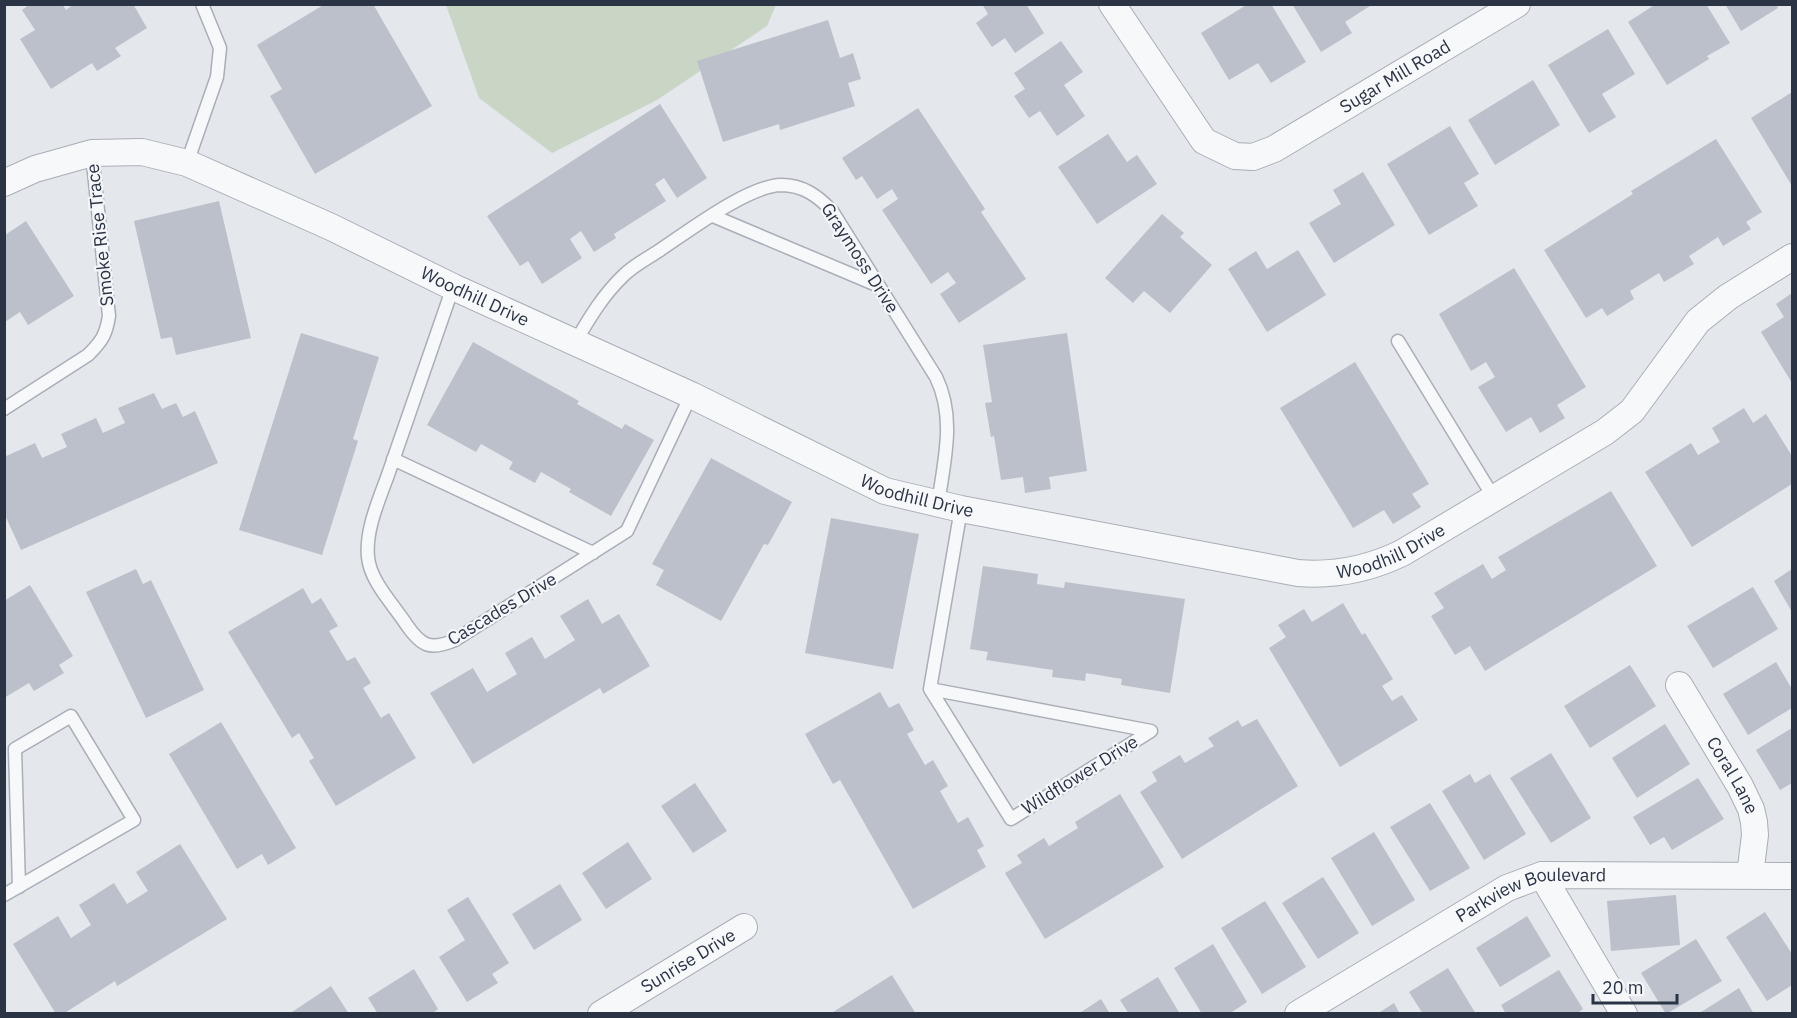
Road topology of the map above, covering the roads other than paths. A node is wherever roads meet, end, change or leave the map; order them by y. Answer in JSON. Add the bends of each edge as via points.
{"nodes":[{"id":1,"x":202,"y":4,"type":"edge"},
{"id":2,"x":1112,"y":4,"type":"edge"},
{"id":3,"x":1517,"y":4,"type":"edge"},
{"id":4,"x":92,"y":153,"type":"junction"},
{"id":5,"x":187,"y":163,"type":"junction"},
{"id":6,"x":4,"y":183,"type":"edge"},
{"id":7,"x":713,"y":216,"type":"junction"},
{"id":8,"x":1792,"y":257,"type":"edge"},
{"id":9,"x":879,"y":286,"type":"junction"},
{"id":10,"x":453,"y":287,"type":"junction"},
{"id":11,"x":1398,"y":341,"type":"dead end"},
{"id":12,"x":576,"y":342,"type":"junction"},
{"id":13,"x":691,"y":395,"type":"junction"},
{"id":14,"x":4,"y":409,"type":"edge"},
{"id":15,"x":393,"y":459,"type":"junction"},
{"id":16,"x":1494,"y":498,"type":"junction"},
{"id":17,"x":949,"y":506,"type":"junction"},
{"id":18,"x":593,"y":553,"type":"junction"},
{"id":19,"x":1679,"y":685,"type":"dead end"},
{"id":20,"x":930,"y":689,"type":"junction"},
{"id":21,"x":1542,"y":875,"type":"junction"},
{"id":22,"x":1750,"y":876,"type":"junction"},
{"id":23,"x":1792,"y":876,"type":"edge"},
{"id":24,"x":19,"y":887,"type":"junction"},
{"id":25,"x":4,"y":896,"type":"edge"},
{"id":26,"x":744,"y":927,"type":"dead end"},
{"id":27,"x":601,"y":1014,"type":"edge"},
{"id":28,"x":1298,"y":1014,"type":"edge"},
{"id":29,"x":1624,"y":1014,"type":"edge"}],
"edges":[{"from":1,"to":5,"type":"lane","via":[[220,48],[218,77]]},
{"from":2,"to":3,"type":"street","name":"Sugar Mill Road","via":[[1204,141],[1234,156],[1253,157],[1274,149]]},
{"from":4,"to":5,"type":"street","name":"Woodhill Drive","via":[[142,152]]},
{"from":4,"to":6,"type":"street","name":"Woodhill Drive","via":[[35,169]]},
{"from":4,"to":14,"type":"lane","name":"Smoke Rise Trace","via":[[109,316],[107,332],[88,355]]},
{"from":5,"to":10,"type":"street","name":"Woodhill Drive","via":[[331,226]]},
{"from":7,"to":9,"type":"lane"},
{"from":7,"to":9,"type":"lane","name":"Graymoss Drive","via":[[759,190],[780,185],[801,188],[819,197],[832,211]]},
{"from":7,"to":12,"type":"lane","name":"Graymoss Drive","via":[[625,274],[598,303]]},
{"from":8,"to":16,"type":"street","name":"Woodhill Drive","via":[[1698,321],[1626,417]]},
{"from":9,"to":17,"type":"lane","name":"Graymoss Drive","via":[[944,393]]},
{"from":10,"to":12,"type":"street","name":"Woodhill Drive"},
{"from":10,"to":15,"type":"lane","name":"Cascades Drive"},
{"from":11,"to":16,"type":"lane"},
{"from":12,"to":13,"type":"street","name":"Woodhill Drive"},
{"from":13,"to":17,"type":"street","name":"Woodhill Drive","via":[[885,490]]},
{"from":13,"to":18,"type":"lane","name":"Cascades Drive","via":[[627,531]]},
{"from":15,"to":18,"type":"lane"},
{"from":15,"to":18,"type":"lane","name":"Cascades Drive","via":[[372,523],[368,556],[371,572],[413,635],[426,644],[439,647],[455,640]]},
{"from":16,"to":17,"type":"street","name":"Woodhill Drive","via":[[1383,562],[1316,574]]},
{"from":17,"to":20,"type":"lane"},
{"from":19,"to":22,"type":"street","name":"Coral Lane","via":[[1750,809],[1755,835]]},
{"from":20,"to":20,"type":"lane","name":"Wildflower Drive","via":[[988,700],[1151,731],[1011,819]]},
{"from":21,"to":22,"type":"street","name":"Parkview Boulevard"},
{"from":21,"to":28,"type":"street","name":"Parkview Boulevard","via":[[1508,888]]},
{"from":21,"to":29,"type":"street"},
{"from":22,"to":23,"type":"street","name":"Parkview Boulevard"},
{"from":24,"to":24,"type":"lane","via":[[15,749],[70,716],[134,820]]},
{"from":24,"to":25,"type":"lane"},
{"from":26,"to":27,"type":"street","name":"Sunrise Drive"}]}
